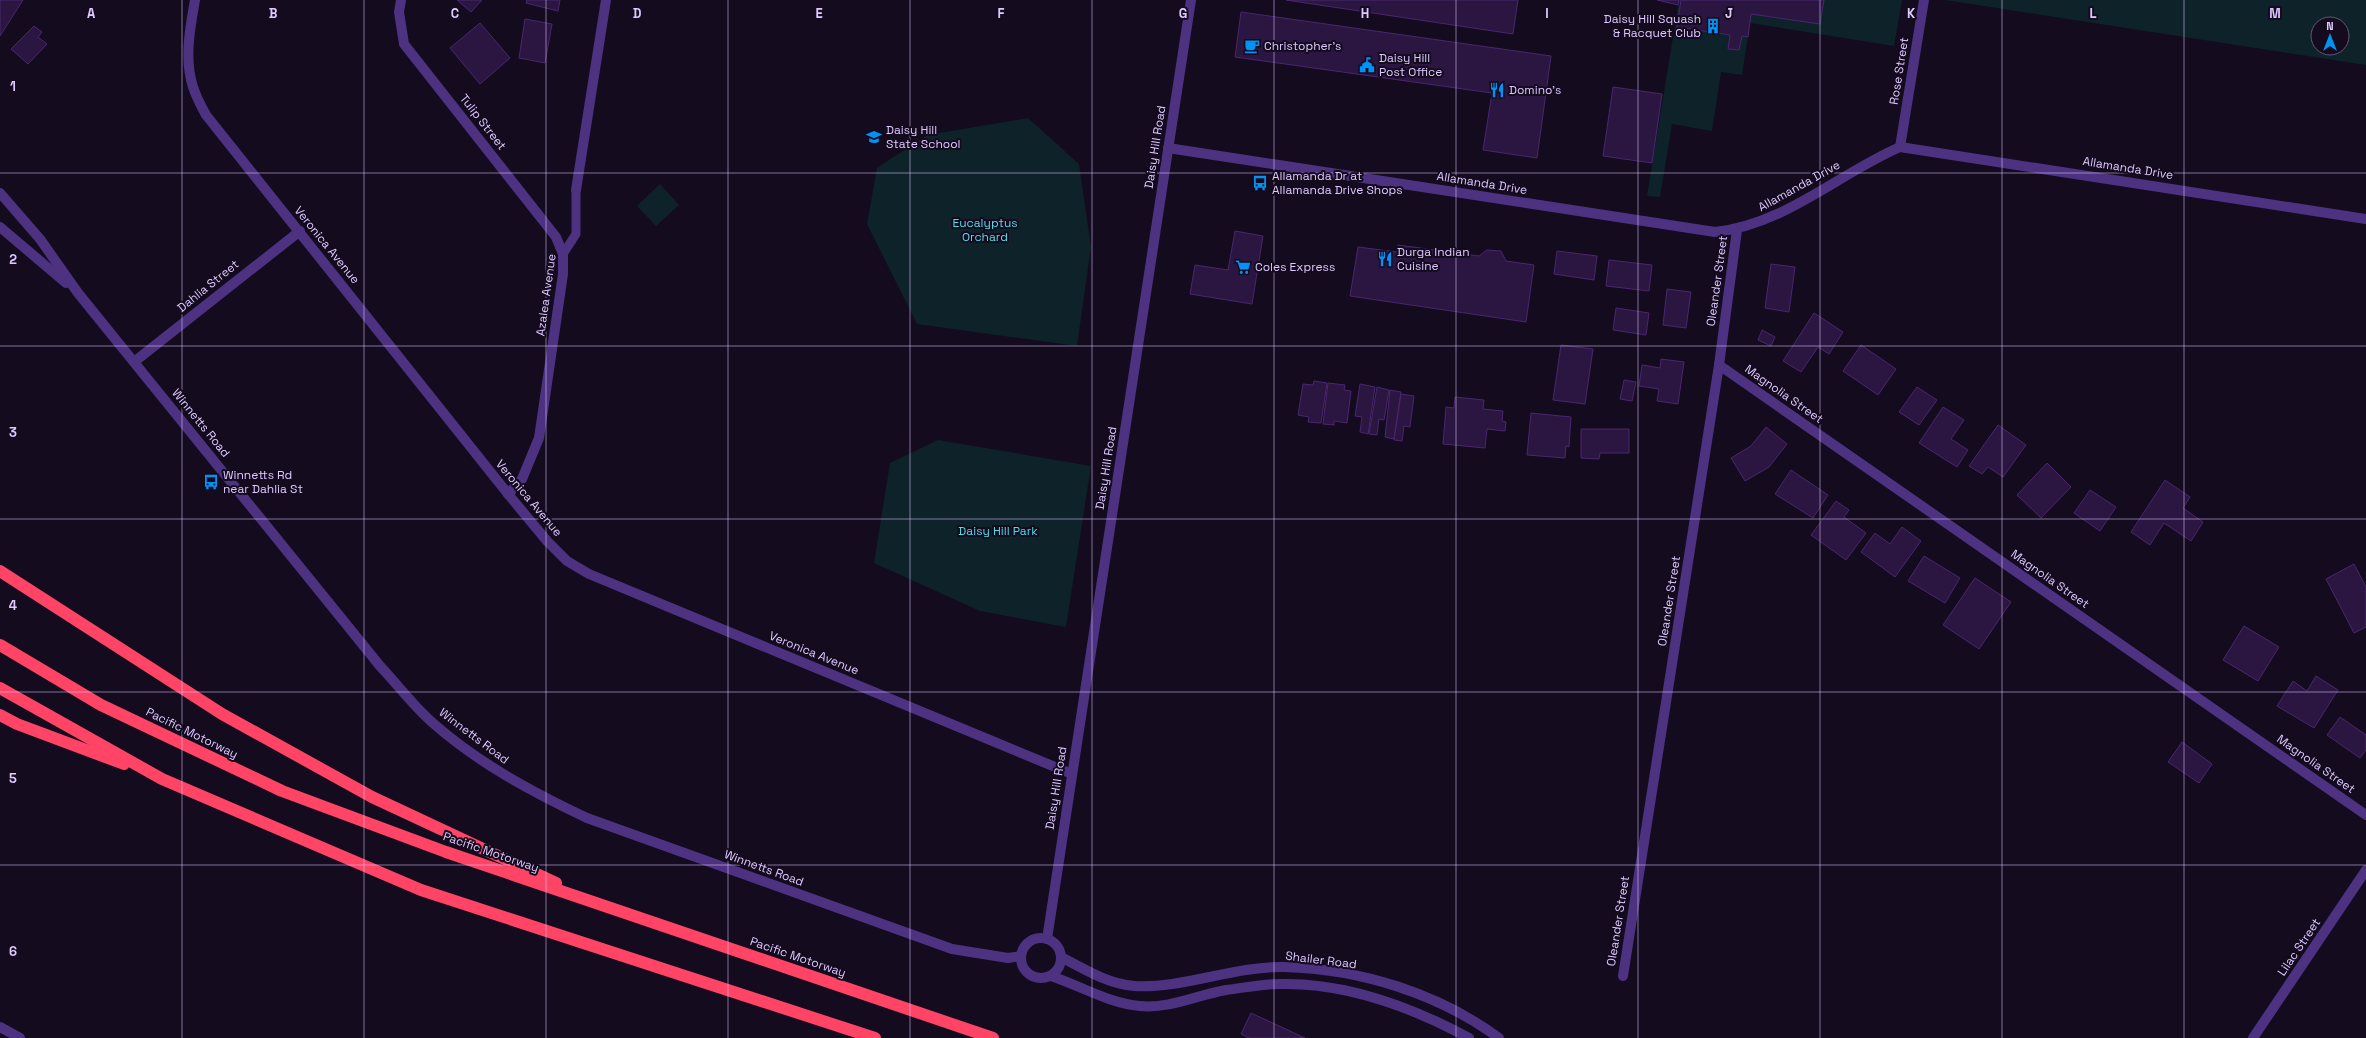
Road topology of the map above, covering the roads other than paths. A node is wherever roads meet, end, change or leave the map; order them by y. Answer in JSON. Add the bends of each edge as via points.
{"nodes":[{"id":1,"x":194,"y":0,"type":"edge"},
{"id":2,"x":401,"y":0,"type":"edge"},
{"id":3,"x":606,"y":0,"type":"edge"},
{"id":4,"x":1192,"y":0,"type":"edge"},
{"id":5,"x":1924,"y":0,"type":"edge"},
{"id":6,"x":1900,"y":147,"type":"junction"},
{"id":7,"x":1168,"y":148,"type":"junction"},
{"id":8,"x":576,"y":190,"type":"joint"},
{"id":9,"x":0,"y":193,"type":"edge"},
{"id":10,"x":2366,"y":219,"type":"edge"},
{"id":11,"x":0,"y":227,"type":"edge"},
{"id":12,"x":1738,"y":230,"type":"junction"},
{"id":13,"x":300,"y":231,"type":"junction"},
{"id":14,"x":563,"y":254,"type":"junction"},
{"id":15,"x":78,"y":293,"type":"junction"},
{"id":16,"x":134,"y":362,"type":"junction"},
{"id":17,"x":1719,"y":365,"type":"junction"},
{"id":18,"x":508,"y":494,"type":"junction"},
{"id":19,"x":0,"y":571,"type":"edge"},
{"id":20,"x":0,"y":645,"type":"edge"},
{"id":21,"x":0,"y":688,"type":"edge"},
{"id":22,"x":0,"y":715,"type":"edge"},
{"id":23,"x":1072,"y":774,"type":"junction"},
{"id":24,"x":162,"y":779,"type":"junction"},
{"id":25,"x":2366,"y":815,"type":"edge"},
{"id":26,"x":2366,"y":870,"type":"edge"},
{"id":27,"x":613,"y":909,"type":"junction"},
{"id":28,"x":1047,"y":940,"type":"junction"},
{"id":29,"x":1021,"y":956,"type":"junction"},
{"id":30,"x":1061,"y":957,"type":"junction"},
{"id":31,"x":1051,"y":976,"type":"junction"},
{"id":32,"x":1623,"y":976,"type":"dead end"},
{"id":33,"x":0,"y":1027,"type":"edge"},
{"id":34,"x":20,"y":1038,"type":"edge"},
{"id":35,"x":875,"y":1038,"type":"edge"},
{"id":36,"x":993,"y":1038,"type":"edge"},
{"id":37,"x":1469,"y":1038,"type":"edge"},
{"id":38,"x":1499,"y":1038,"type":"edge"},
{"id":39,"x":2253,"y":1038,"type":"edge"}],
"edges":[{"from":1,"to":13,"type":"street","name":"Veronica Avenue","via":[[189,52],[189,70],[193,87],[206,115]]},
{"from":2,"to":14,"type":"street","name":"Tulip Street","via":[[399,12],[404,44],[556,237]]},
{"from":3,"to":8,"type":"street","name":"Azalea Avenue"},
{"from":4,"to":7,"type":"street","name":"Daisy Hill Road"},
{"from":5,"to":6,"type":"street","name":"Rose Street"},
{"from":6,"to":10,"type":"street","name":"Allamanda Drive"},
{"from":6,"to":12,"type":"street","name":"Allamanda Drive","via":[[1882,154],[1791,208]]},
{"from":7,"to":12,"type":"street","name":"Allamanda Drive","via":[[1708,231]]},
{"from":7,"to":23,"type":"street","name":"Daisy Hill Road"},
{"from":8,"to":14,"type":"lane","name":"Azalea Avenue","via":[[576,234]]},
{"from":9,"to":15,"type":"street","name":"Winnetts Road","via":[[40,239]]},
{"from":11,"to":15,"type":"street","name":"Winnetts Road"},
{"from":12,"to":17,"type":"street","name":"Oleander Street"},
{"from":13,"to":16,"type":"street","name":"Dahlia Street"},
{"from":13,"to":18,"type":"street","name":"Veronica Avenue"},
{"from":14,"to":18,"type":"street","name":"Azalea Avenue","via":[[563,274],[539,438],[522,479]]},
{"from":15,"to":16,"type":"street","name":"Winnetts Road"},
{"from":16,"to":29,"type":"street","name":"Winnetts Road","via":[[380,666],[434,724],[480,759],[529,791],[595,821],[952,948],[1008,958]]},
{"from":17,"to":25,"type":"street","name":"Magnolia Street"},
{"from":17,"to":32,"type":"street","name":"Oleander Street"},
{"from":18,"to":23,"type":"street","name":"Veronica Avenue","via":[[567,561],[589,574]]},
{"from":19,"to":27,"type":"highway","via":[[222,714],[365,794]]},
{"from":20,"to":27,"type":"highway","name":"Pacific Motorway","via":[[101,704],[282,791],[446,852]]},
{"from":21,"to":24,"type":"highway"},
{"from":22,"to":24,"type":"highway","via":[[17,724]]},
{"from":23,"to":28,"type":"street","name":"Daisy Hill Road"},
{"from":24,"to":35,"type":"highway","via":[[421,890]]},
{"from":26,"to":39,"type":"street","name":"Lilac Street"},
{"from":27,"to":36,"type":"highway","name":"Pacific Motorway"},
{"from":28,"to":29,"type":"street","via":[[1030,941]]},
{"from":28,"to":30,"type":"street","via":[[1057,946]]},
{"from":29,"to":31,"type":"street","via":[[1021,963],[1028,973],[1039,978]]},
{"from":30,"to":31,"type":"street","via":[[1059,968]]},
{"from":30,"to":38,"type":"street","name":"Shailer Road","via":[[1107,980],[1134,986],[1283,967],[1371,979],[1399,986],[1476,1021]]},
{"from":31,"to":37,"type":"street","via":[[1117,1002],[1141,1006],[1165,1005],[1224,991],[1278,984],[1336,989],[1429,1017]]},
{"from":33,"to":34,"type":"street"}]}
